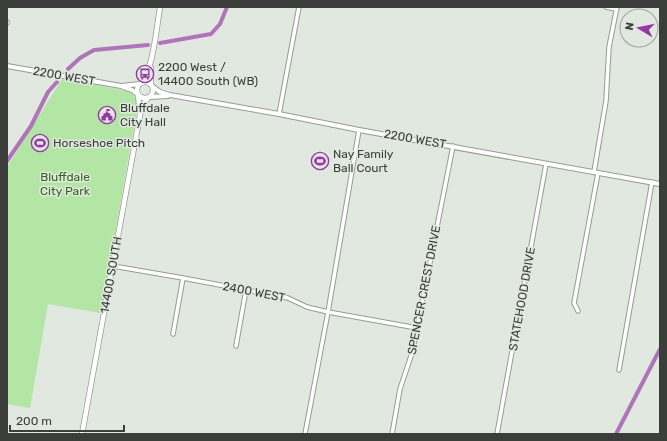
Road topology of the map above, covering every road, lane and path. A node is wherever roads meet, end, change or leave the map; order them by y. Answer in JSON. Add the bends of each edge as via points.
{"nodes":[{"id":1,"x":160,"y":7,"type":"edge"},
{"id":2,"x":299,"y":7,"type":"edge"},
{"id":3,"x":606,"y":7,"type":"edge"},
{"id":4,"x":616,"y":8,"type":"edge"},
{"id":5,"x":151,"y":62,"type":"junction"},
{"id":6,"x":7,"y":66,"type":"edge"},
{"id":7,"x":140,"y":83,"type":"junction"},
{"id":8,"x":122,"y":86,"type":"junction"},
{"id":9,"x":152,"y":86,"type":"junction"},
{"id":10,"x":138,"y":95,"type":"junction"},
{"id":11,"x":170,"y":95,"type":"junction"},
{"id":12,"x":149,"y":98,"type":"junction"},
{"id":13,"x":279,"y":114,"type":"junction"},
{"id":14,"x":140,"y":115,"type":"junction"},
{"id":15,"x":359,"y":130,"type":"junction"},
{"id":16,"x":453,"y":146,"type":"junction"},
{"id":17,"x":546,"y":164,"type":"junction"},
{"id":18,"x":596,"y":172,"type":"junction"},
{"id":19,"x":652,"y":182,"type":"junction"},
{"id":20,"x":660,"y":184,"type":"edge"},
{"id":21,"x":113,"y":266,"type":"junction"},
{"id":22,"x":183,"y":278,"type":"junction"},
{"id":23,"x":246,"y":290,"type":"junction"},
{"id":24,"x":578,"y":311,"type":"dead end"},
{"id":25,"x":328,"y":312,"type":"junction"},
{"id":26,"x":416,"y":328,"type":"junction"},
{"id":27,"x":173,"y":334,"type":"dead end"},
{"id":28,"x":236,"y":346,"type":"dead end"},
{"id":29,"x":620,"y":370,"type":"dead end"},
{"id":30,"x":82,"y":434,"type":"edge"},
{"id":31,"x":305,"y":434,"type":"edge"},
{"id":32,"x":392,"y":434,"type":"edge"},
{"id":33,"x":497,"y":434,"type":"edge"}],
"edges":[{"from":1,"to":5,"type":"main road"},
{"from":2,"to":13,"type":"street"},
{"from":3,"to":4,"type":"street"},
{"from":4,"to":18,"type":"street","via":[[609,47],[606,101]]},
{"from":5,"to":7,"type":"main road","via":[[146,76]]},
{"from":5,"to":9,"type":"main road"},
{"from":6,"to":8,"type":"street","name":"2200 WEST"},
{"from":7,"to":8,"type":"street","name":"2200 WEST"},
{"from":7,"to":9,"type":"main road","via":[[147,82]]},
{"from":7,"to":10,"type":"main road"},
{"from":8,"to":10,"type":"street","name":"2200 WEST"},
{"from":9,"to":11,"type":"street","name":"2200 WEST"},
{"from":9,"to":12,"type":"main road","via":[[153,92]]},
{"from":10,"to":12,"type":"main road"},
{"from":10,"to":14,"type":"main road","name":"14400 SOUTH"},
{"from":11,"to":12,"type":"street","name":"2200 WEST"},
{"from":11,"to":13,"type":"street","name":"2200 WEST"},
{"from":12,"to":14,"type":"main road","name":"14400 SOUTH","via":[[144,103]]},
{"from":13,"to":15,"type":"street","name":"2200 WEST"},
{"from":14,"to":21,"type":"main road","name":"14400 SOUTH"},
{"from":15,"to":16,"type":"street","name":"2200 WEST"},
{"from":15,"to":25,"type":"street"},
{"from":16,"to":17,"type":"street","name":"2200 WEST"},
{"from":16,"to":26,"type":"street","name":"SPENCER CREST DRIVE"},
{"from":17,"to":18,"type":"street","name":"2200 WEST"},
{"from":17,"to":33,"type":"street","name":"STATEHOOD DRIVE"},
{"from":18,"to":19,"type":"street","name":"2200 WEST"},
{"from":18,"to":24,"type":"street","via":[[574,304]]},
{"from":19,"to":20,"type":"street","name":"2200 WEST"},
{"from":19,"to":29,"type":"street"},
{"from":21,"to":22,"type":"street","name":"2400 WEST"},
{"from":21,"to":30,"type":"main road","name":"14400 SOUTH"},
{"from":22,"to":23,"type":"street","name":"2400 WEST"},
{"from":22,"to":27,"type":"street"},
{"from":23,"to":25,"type":"street","name":"2400 WEST","via":[[288,298],[307,307]]},
{"from":23,"to":28,"type":"street"},
{"from":25,"to":26,"type":"street","name":"2400 WEST"},
{"from":25,"to":31,"type":"street"},
{"from":26,"to":32,"type":"street","name":"SPENCER CREST DRIVE"}]}
